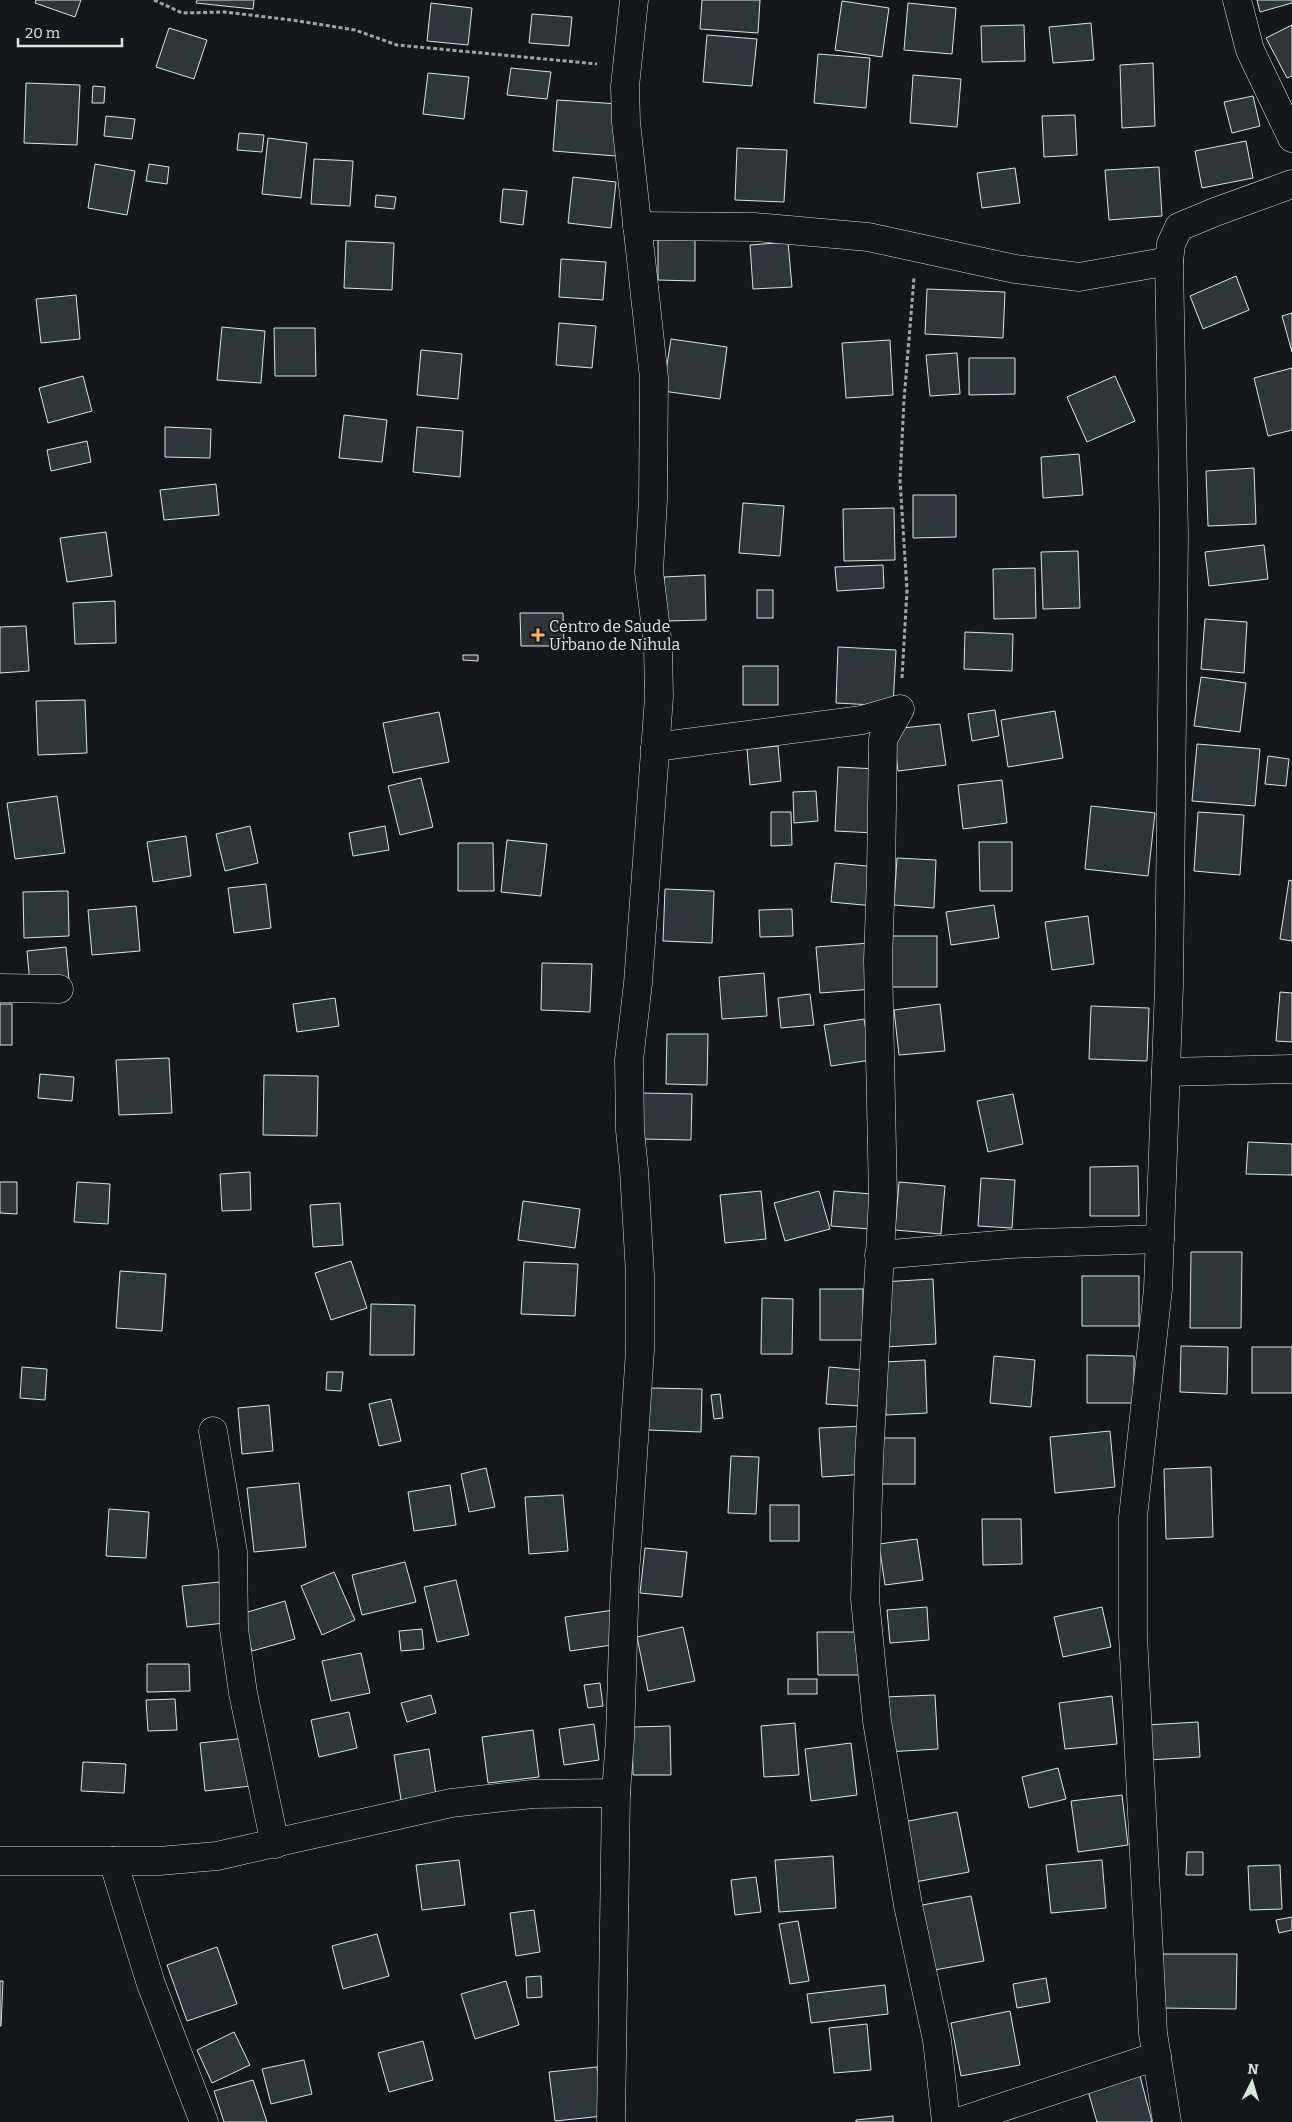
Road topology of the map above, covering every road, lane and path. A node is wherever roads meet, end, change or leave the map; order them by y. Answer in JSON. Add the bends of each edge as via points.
{"nodes":[{"id":1,"x":154,"y":0,"type":"edge"},
{"id":2,"x":634,"y":0,"type":"edge"},
{"id":3,"x":1237,"y":0,"type":"edge"},
{"id":4,"x":627,"y":65,"type":"junction"},
{"id":5,"x":1292,"y":138,"type":"edge"},
{"id":6,"x":1292,"y":184,"type":"edge"},
{"id":7,"x":638,"y":226,"type":"junction"},
{"id":8,"x":917,"y":247,"type":"junction"},
{"id":9,"x":1169,"y":261,"type":"junction"},
{"id":10,"x":900,"y":709,"type":"junction"},
{"id":11,"x":655,"y":747,"type":"junction"},
{"id":12,"x":0,"y":988,"type":"edge"},
{"id":13,"x":59,"y":989,"type":"dead end"},
{"id":14,"x":1292,"y":1068,"type":"edge"},
{"id":15,"x":1166,"y":1072,"type":"junction"},
{"id":16,"x":1160,"y":1239,"type":"junction"},
{"id":17,"x":880,"y":1255,"type":"junction"},
{"id":18,"x":213,"y":1431,"type":"dead end"},
{"id":19,"x":616,"y":1793,"type":"junction"},
{"id":20,"x":275,"y":1844,"type":"junction"},
{"id":21,"x":0,"y":1861,"type":"edge"},
{"id":22,"x":113,"y":1861,"type":"junction"},
{"id":23,"x":1157,"y":2056,"type":"junction"},
{"id":24,"x":204,"y":2122,"type":"edge"},
{"id":25,"x":611,"y":2122,"type":"edge"},
{"id":26,"x":946,"y":2122,"type":"edge"},
{"id":27,"x":958,"y":2122,"type":"edge"},
{"id":28,"x":1167,"y":2122,"type":"edge"}],
"edges":[{"from":1,"to":4,"type":"path","via":[[182,13],[224,12],[292,20],[355,30],[397,45],[586,64]]},
{"from":2,"to":4,"type":"street"},
{"from":3,"to":5,"type":"street","via":[[1250,50]]},
{"from":4,"to":7,"type":"street","via":[[626,122]]},
{"from":6,"to":9,"type":"street","via":[[1179,228],[1171,244]]},
{"from":7,"to":8,"type":"street","via":[[755,228],[868,237]]},
{"from":7,"to":11,"type":"street","via":[[654,378],[649,572],[658,646],[659,697]]},
{"from":8,"to":9,"type":"street","via":[[1015,269],[1078,277]]},
{"from":8,"to":10,"type":"path","via":[[900,480],[907,590]]},
{"from":9,"to":15,"type":"street","via":[[1174,535]]},
{"from":10,"to":11,"type":"street","via":[[862,720]]},
{"from":10,"to":17,"type":"street","via":[[883,739],[878,960],[883,1197]]},
{"from":11,"to":19,"type":"street","via":[[638,982],[629,1060],[630,1130],[640,1275],[640,1350],[625,1575]]},
{"from":12,"to":13,"type":"street"},
{"from":14,"to":15,"type":"street"},
{"from":15,"to":16,"type":"street"},
{"from":16,"to":17,"type":"street","via":[[1010,1244]]},
{"from":16,"to":23,"type":"street","via":[[1158,1289],[1133,1536],[1133,1635],[1153,2033]]},
{"from":17,"to":26,"type":"street","via":[[865,1599],[877,1721],[908,1905],[937,2040]]},
{"from":18,"to":20,"type":"street","via":[[233,1552],[234,1629],[243,1693]]},
{"from":19,"to":20,"type":"street","via":[[533,1794],[451,1803]]},
{"from":19,"to":25,"type":"street"},
{"from":20,"to":22,"type":"street","via":[[217,1856]]},
{"from":21,"to":22,"type":"street"},
{"from":22,"to":24,"type":"street","via":[[151,1984]]},
{"from":23,"to":27,"type":"street"},
{"from":23,"to":28,"type":"street"}]}
